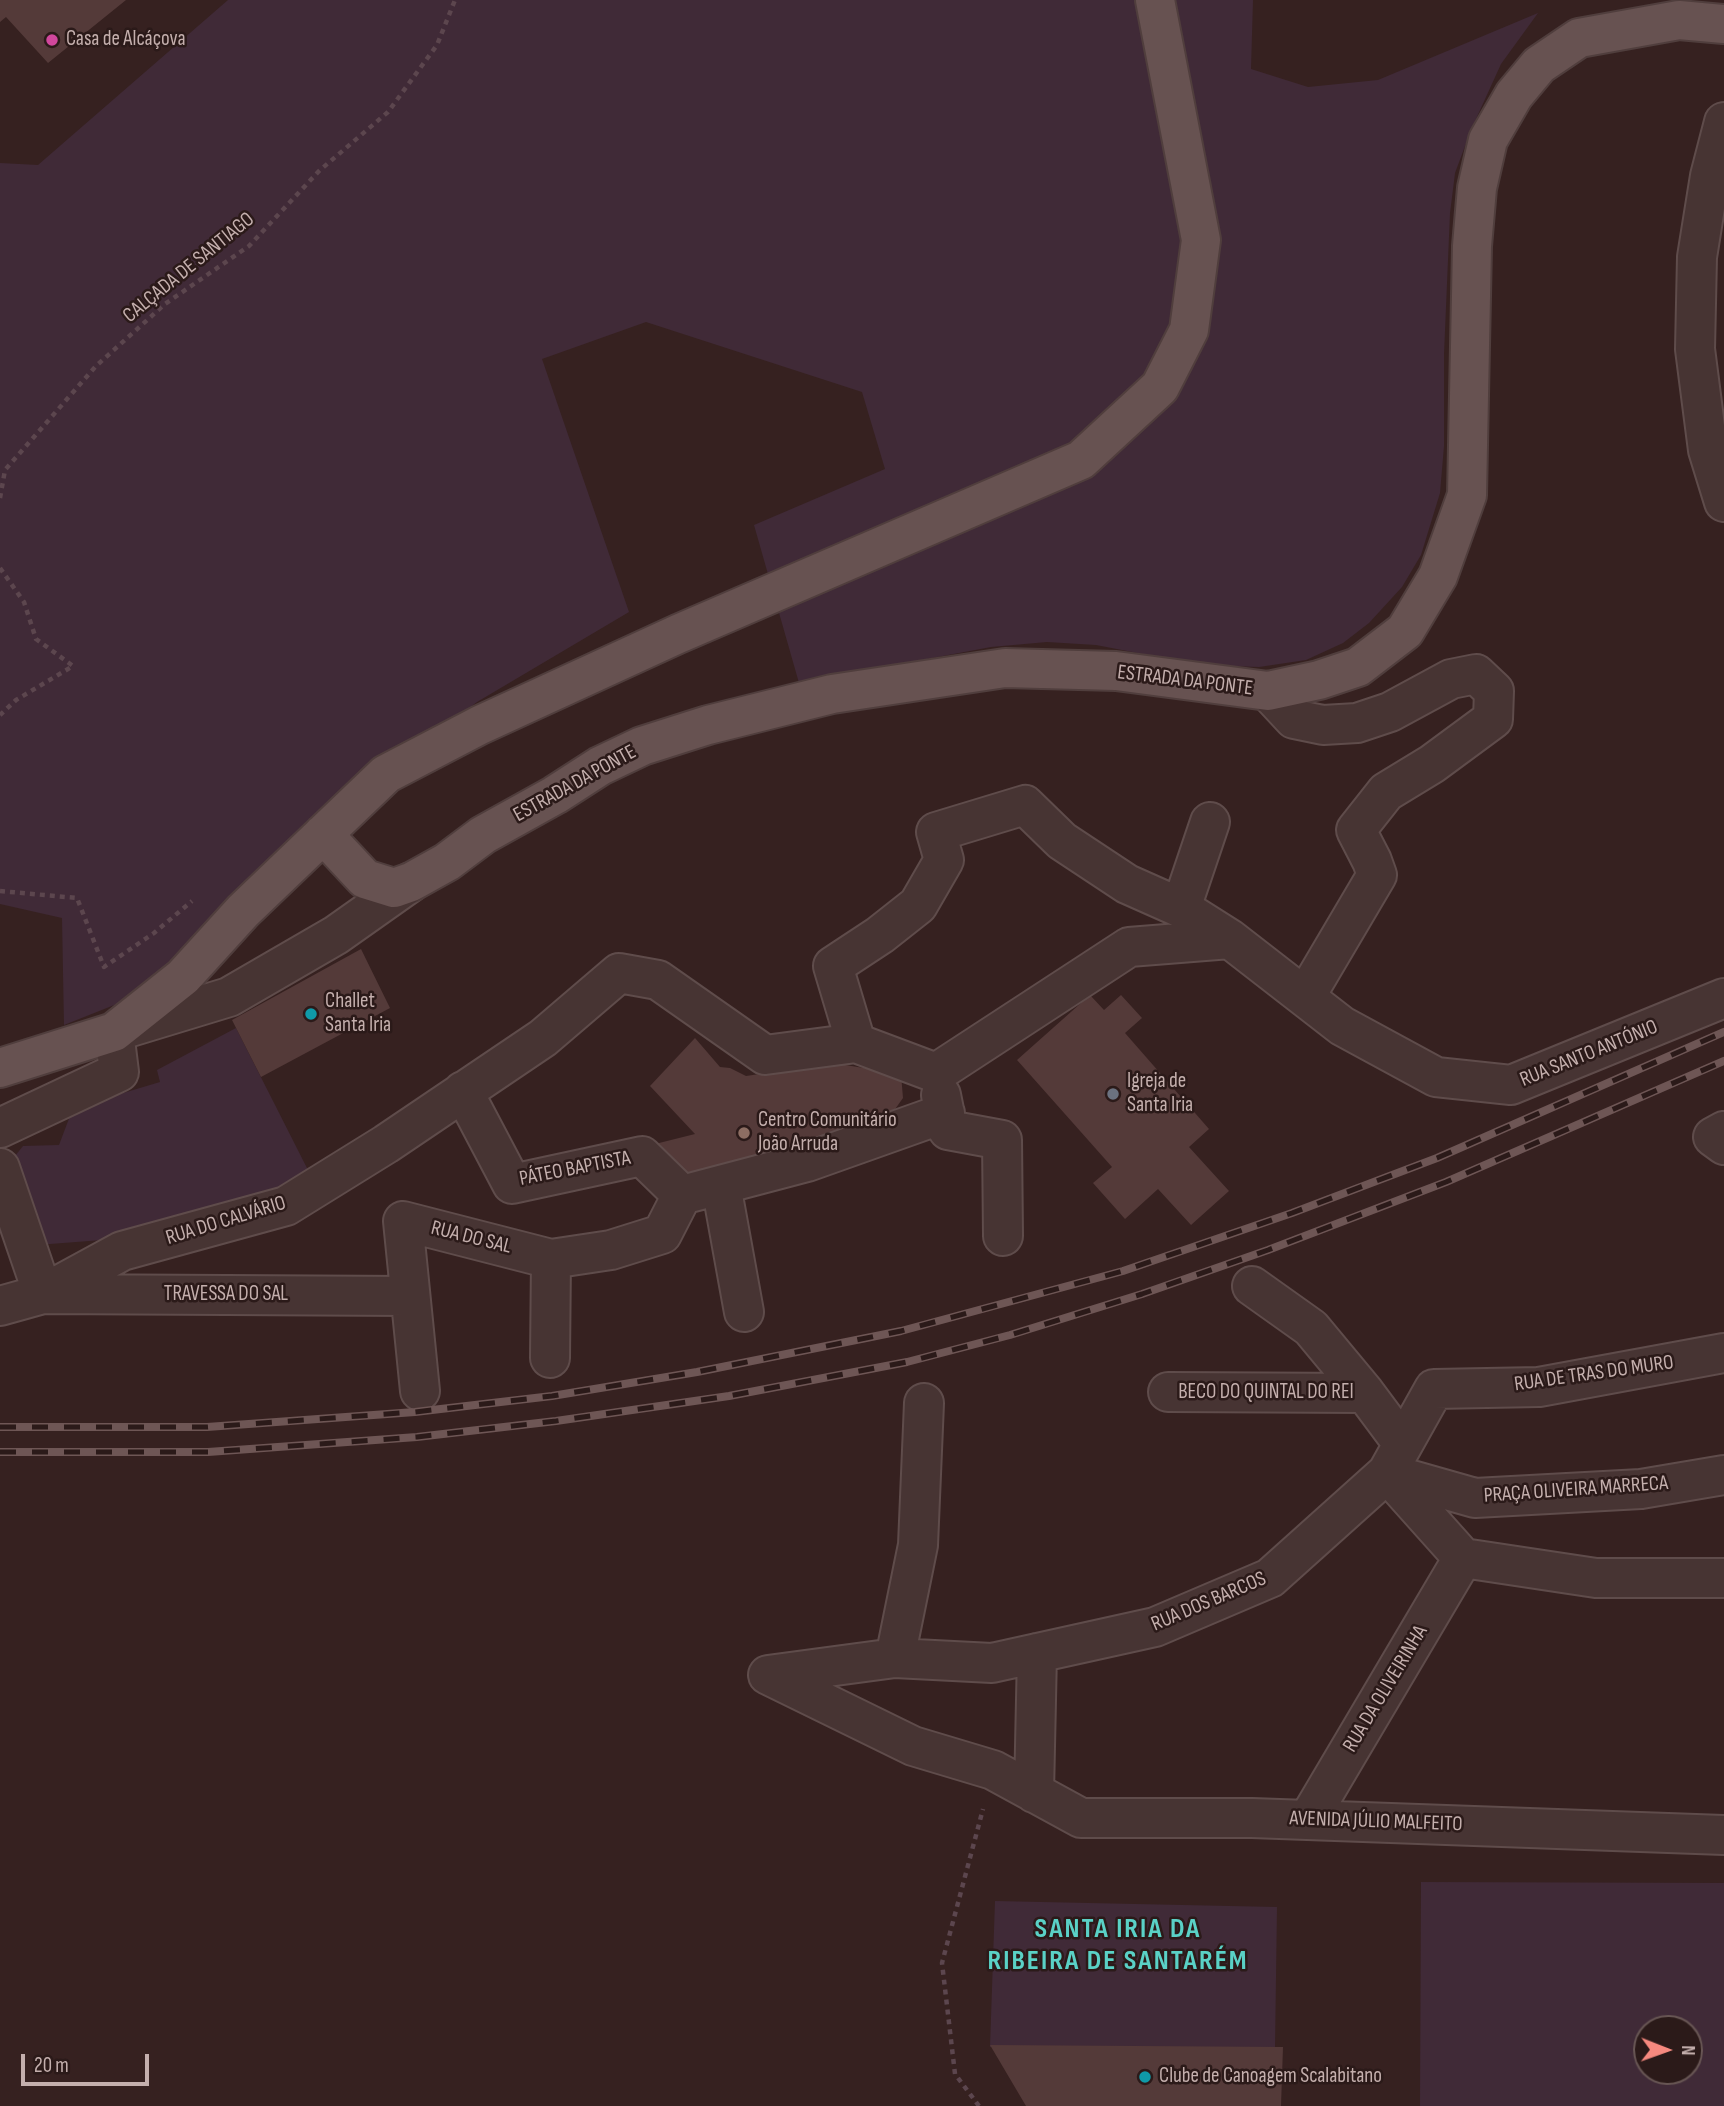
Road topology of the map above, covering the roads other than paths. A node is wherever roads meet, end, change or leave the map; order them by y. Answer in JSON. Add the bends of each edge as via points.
{"nodes":[{"id":1,"x":1155,"y":0,"type":"edge"},
{"id":2,"x":1724,"y":24,"type":"edge"},
{"id":3,"x":1724,"y":122,"type":"edge"},
{"id":4,"x":1724,"y":502,"type":"edge"},
{"id":5,"x":1268,"y":691,"type":"junction"},
{"id":6,"x":1210,"y":822,"type":"dead end"},
{"id":7,"x":323,"y":834,"type":"junction"},
{"id":8,"x":411,"y":882,"type":"junction"},
{"id":9,"x":1181,"y":908,"type":"junction"},
{"id":10,"x":1230,"y":939,"type":"junction"},
{"id":11,"x":1305,"y":997,"type":"junction"},
{"id":12,"x":1724,"y":998,"type":"edge"},
{"id":13,"x":114,"y":1032,"type":"junction"},
{"id":14,"x":856,"y":1043,"type":"junction"},
{"id":15,"x":0,"y":1068,"type":"edge"},
{"id":16,"x":936,"y":1073,"type":"junction"},
{"id":17,"x":463,"y":1091,"type":"junction"},
{"id":18,"x":944,"y":1113,"type":"junction"},
{"id":19,"x":0,"y":1128,"type":"edge"},
{"id":20,"x":0,"y":1168,"type":"edge"},
{"id":21,"x":721,"y":1185,"type":"junction"},
{"id":22,"x":682,"y":1195,"type":"junction"},
{"id":23,"x":1003,"y":1236,"type":"dead end"},
{"id":24,"x":551,"y":1259,"type":"junction"},
{"id":25,"x":1252,"y":1286,"type":"dead end"},
{"id":26,"x":43,"y":1294,"type":"junction"},
{"id":27,"x":409,"y":1296,"type":"junction"},
{"id":28,"x":0,"y":1306,"type":"edge"},
{"id":29,"x":744,"y":1312,"type":"dead end"},
{"id":30,"x":1724,"y":1353,"type":"edge"},
{"id":31,"x":550,"y":1358,"type":"dead end"},
{"id":32,"x":420,"y":1391,"type":"dead end"},
{"id":33,"x":1168,"y":1392,"type":"dead end"},
{"id":34,"x":1365,"y":1393,"type":"junction"},
{"id":35,"x":924,"y":1403,"type":"dead end"},
{"id":36,"x":1395,"y":1458,"type":"junction"},
{"id":37,"x":1724,"y":1475,"type":"edge"},
{"id":38,"x":1463,"y":1558,"type":"junction"},
{"id":39,"x":1724,"y":1578,"type":"edge"},
{"id":40,"x":1037,"y":1653,"type":"junction"},
{"id":41,"x":895,"y":1658,"type":"junction"},
{"id":42,"x":1034,"y":1793,"type":"junction"},
{"id":43,"x":1308,"y":1820,"type":"junction"},
{"id":44,"x":1724,"y":1835,"type":"edge"}],
"edges":[{"from":1,"to":7,"type":"main road","via":[[1201,240],[1189,330],[1160,387],[1081,460],[480,725],[386,774]]},
{"from":2,"to":5,"type":"main road","name":"ESTRADA DA PONTE","via":[[1679,20],[1579,37],[1539,65],[1514,96],[1488,140],[1477,188],[1467,495],[1438,576],[1405,631],[1358,667]]},
{"from":3,"to":4,"type":"street","via":[[1697,257],[1695,349],[1708,450]]},
{"from":5,"to":8,"type":"main road","name":"ESTRADA DA PONTE","via":[[1116,671],[1005,668],[832,694],[708,724],[642,746],[600,766]]},
{"from":5,"to":11,"type":"street","via":[[1294,719],[1323,725],[1357,723],[1390,712],[1451,679],[1476,674],[1494,691],[1493,719],[1386,792],[1356,830],[1377,875]]},
{"from":6,"to":9,"type":"street"},
{"from":7,"to":8,"type":"main road","via":[[365,879],[394,888]]},
{"from":7,"to":13,"type":"main road","via":[[183,977]]},
{"from":8,"to":13,"type":"street","via":[[336,935],[229,997]]},
{"from":9,"to":10,"type":"street","name":"RUA SANTO ANTÓNIO"},
{"from":9,"to":14,"type":"street","name":"RUA SANTO ANTÓNIO","via":[[1127,884],[1062,841],[1024,805],[936,832],[944,860],[918,905],[833,967]]},
{"from":10,"to":11,"type":"street","name":"RUA SANTO ANTÓNIO"},
{"from":10,"to":16,"type":"street","via":[[1129,947]]},
{"from":11,"to":12,"type":"street","name":"RUA SANTO ANTÓNIO","via":[[1342,1026],[1436,1077],[1511,1086]]},
{"from":13,"to":15,"type":"main road"},
{"from":13,"to":19,"type":"street","via":[[119,1072]]},
{"from":14,"to":16,"type":"street"},
{"from":14,"to":17,"type":"street","name":"RUA DO CALVÁRIO","via":[[765,1055],[658,980],[620,973],[543,1038]]},
{"from":16,"to":18,"type":"street"},
{"from":17,"to":22,"type":"street","name":"PÁTEO BAPTISTA","via":[[512,1184],[642,1156]]},
{"from":17,"to":26,"type":"street","name":"RUA DO CALVÁRIO","via":[[286,1206],[122,1251]]},
{"from":18,"to":21,"type":"street","via":[[807,1162]]},
{"from":18,"to":23,"type":"street","via":[[948,1130],[1002,1140]]},
{"from":20,"to":26,"type":"street"},
{"from":21,"to":22,"type":"street"},
{"from":21,"to":29,"type":"street"},
{"from":22,"to":24,"type":"street","name":"RUA DO SAL","via":[[662,1234],[611,1250]]},
{"from":24,"to":27,"type":"street","name":"RUA DO SAL","via":[[403,1221]]},
{"from":24,"to":31,"type":"street"},
{"from":25,"to":34,"type":"street","via":[[1311,1328]]},
{"from":26,"to":27,"type":"street","name":"TRAVESSA DO SAL"},
{"from":26,"to":28,"type":"street","name":"RUA DO CALVÁRIO"},
{"from":27,"to":32,"type":"street","name":"RUA DO SAL"},
{"from":30,"to":36,"type":"street","name":"RUA DE TRAS DO MURO","via":[[1539,1387],[1434,1389]]},
{"from":33,"to":34,"type":"street","name":"BECO DO QUINTAL DO REI"},
{"from":34,"to":36,"type":"street"},
{"from":35,"to":41,"type":"street","via":[[918,1545]]},
{"from":36,"to":37,"type":"street","name":"PRAÇA OLIVEIRA MARRECA","via":[[1475,1498],[1641,1489]]},
{"from":36,"to":38,"type":"street"},
{"from":36,"to":40,"type":"street","name":"RUA DOS BARCOS","via":[[1270,1578],[1155,1627]]},
{"from":38,"to":39,"type":"street","via":[[1596,1578]]},
{"from":38,"to":43,"type":"street","name":"RUA DA OLIVEIRINHA"},
{"from":40,"to":41,"type":"street","name":"RUA DOS BARCOS","via":[[992,1663]]},
{"from":40,"to":42,"type":"street"},
{"from":41,"to":42,"type":"street","name":"AVENIDA JÚLIO MALFEITO","via":[[768,1675],[913,1746],[993,1770]]},
{"from":42,"to":43,"type":"street","name":"AVENIDA JÚLIO MALFEITO","via":[[1081,1818]]},
{"from":43,"to":44,"type":"street","name":"AVENIDA JÚLIO MALFEITO"}]}
